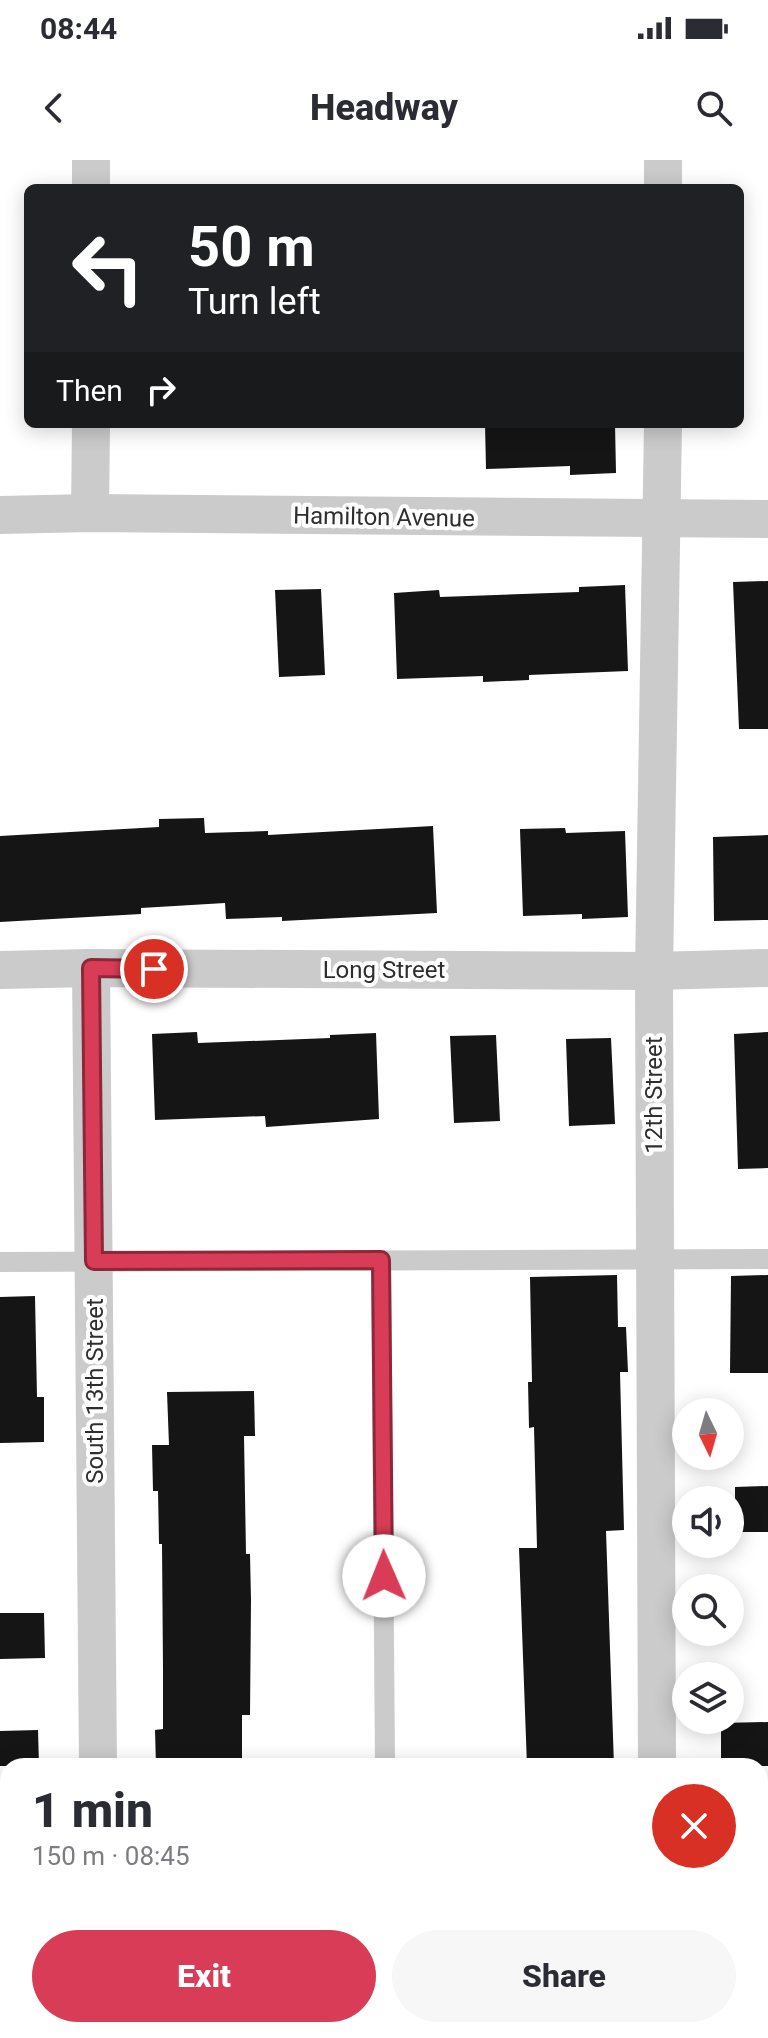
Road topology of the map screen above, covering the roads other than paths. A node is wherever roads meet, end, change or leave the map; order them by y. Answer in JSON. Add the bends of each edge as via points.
{"nodes":[{"id":1,"x":91,"y":160,"type":"edge"},
{"id":2,"x":663,"y":160,"type":"edge"},
{"id":3,"x":91,"y":184,"type":"edge"},
{"id":4,"x":663,"y":184,"type":"edge"},
{"id":5,"x":91,"y":428,"type":"edge"},
{"id":6,"x":663,"y":428,"type":"edge"},
{"id":7,"x":90,"y":513,"type":"junction"},
{"id":8,"x":0,"y":515,"type":"edge"},
{"id":9,"x":768,"y":519,"type":"edge"},
{"id":10,"x":662,"y":520,"type":"junction"},
{"id":11,"x":91,"y":968,"type":"junction"},
{"id":12,"x":768,"y":968,"type":"edge"},
{"id":13,"x":0,"y":970,"type":"edge"},
{"id":14,"x":654,"y":971,"type":"junction"},
{"id":15,"x":655,"y":1259,"type":"junction"},
{"id":16,"x":768,"y":1259,"type":"edge"},
{"id":17,"x":381,"y":1260,"type":"junction"},
{"id":18,"x":94,"y":1261,"type":"junction"},
{"id":19,"x":0,"y":1262,"type":"edge"},
{"id":20,"x":98,"y":1758,"type":"edge"},
{"id":21,"x":385,"y":1758,"type":"edge"},
{"id":22,"x":657,"y":1758,"type":"edge"}],
"edges":[{"from":1,"to":3,"type":"street"},
{"from":2,"to":4,"type":"street"},
{"from":5,"to":7,"type":"street"},
{"from":6,"to":10,"type":"street","name":"12th Street"},
{"from":7,"to":8,"type":"street","name":"Hamilton Avenue"},
{"from":7,"to":10,"type":"street","name":"Hamilton Avenue"},
{"from":9,"to":10,"type":"street","name":"Hamilton Avenue"},
{"from":10,"to":14,"type":"street","name":"12th Street"},
{"from":11,"to":13,"type":"street","name":"Long Street"},
{"from":11,"to":14,"type":"street","name":"Long Street"},
{"from":11,"to":18,"type":"street","name":"South 13th Street"},
{"from":12,"to":14,"type":"street","name":"Long Street"},
{"from":14,"to":15,"type":"street","name":"12th Street"},
{"from":15,"to":16,"type":"lane"},
{"from":15,"to":17,"type":"lane"},
{"from":15,"to":22,"type":"street","name":"12th Street"},
{"from":17,"to":18,"type":"lane"},
{"from":17,"to":21,"type":"lane"},
{"from":18,"to":19,"type":"lane"},
{"from":18,"to":20,"type":"street","name":"South 13th Street"}]}
